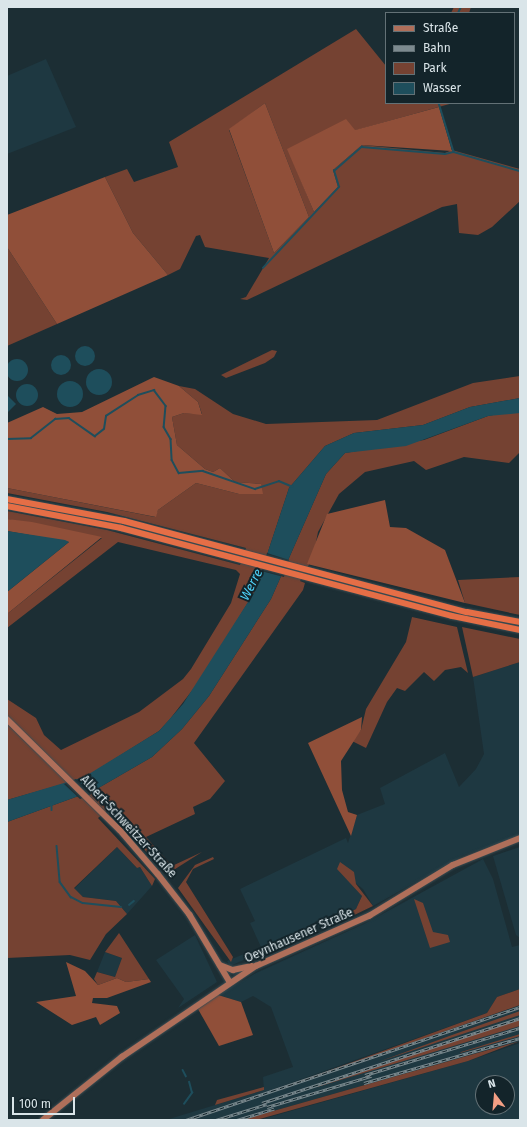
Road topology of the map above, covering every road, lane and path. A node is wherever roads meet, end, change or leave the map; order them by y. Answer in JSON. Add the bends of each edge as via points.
{"nodes":[{"id":1,"x":7,"y":499,"type":"edge"},
{"id":2,"x":7,"y":506,"type":"edge"},
{"id":3,"x":520,"y":622,"type":"edge"},
{"id":4,"x":520,"y":630,"type":"edge"},
{"id":5,"x":7,"y":719,"type":"edge"},
{"id":6,"x":520,"y":838,"type":"edge"},
{"id":7,"x":220,"y":964,"type":"junction"},
{"id":8,"x":256,"y":966,"type":"junction"},
{"id":9,"x":230,"y":982,"type":"junction"},
{"id":10,"x":43,"y":1120,"type":"edge"}],
"edges":[{"from":1,"to":3,"type":"highway","via":[[98,515],[467,612]]},
{"from":2,"to":4,"type":"highway","via":[[95,522],[452,616]]},
{"from":5,"to":7,"type":"main road","name":"Albert-Schweitzer-Straße","via":[[100,811],[166,884]]},
{"from":6,"to":8,"type":"main road","name":"Oeynhausener Straße","via":[[453,865],[369,916]]},
{"from":7,"to":8,"type":"main road","via":[[233,970]]},
{"from":7,"to":9,"type":"main road","name":"Albert-Schweitzer-Straße"},
{"from":8,"to":9,"type":"main road","name":"Oeynhausener Straße"},
{"from":9,"to":10,"type":"main road","name":"Oeynhausener Straße","via":[[122,1057]]}]}
